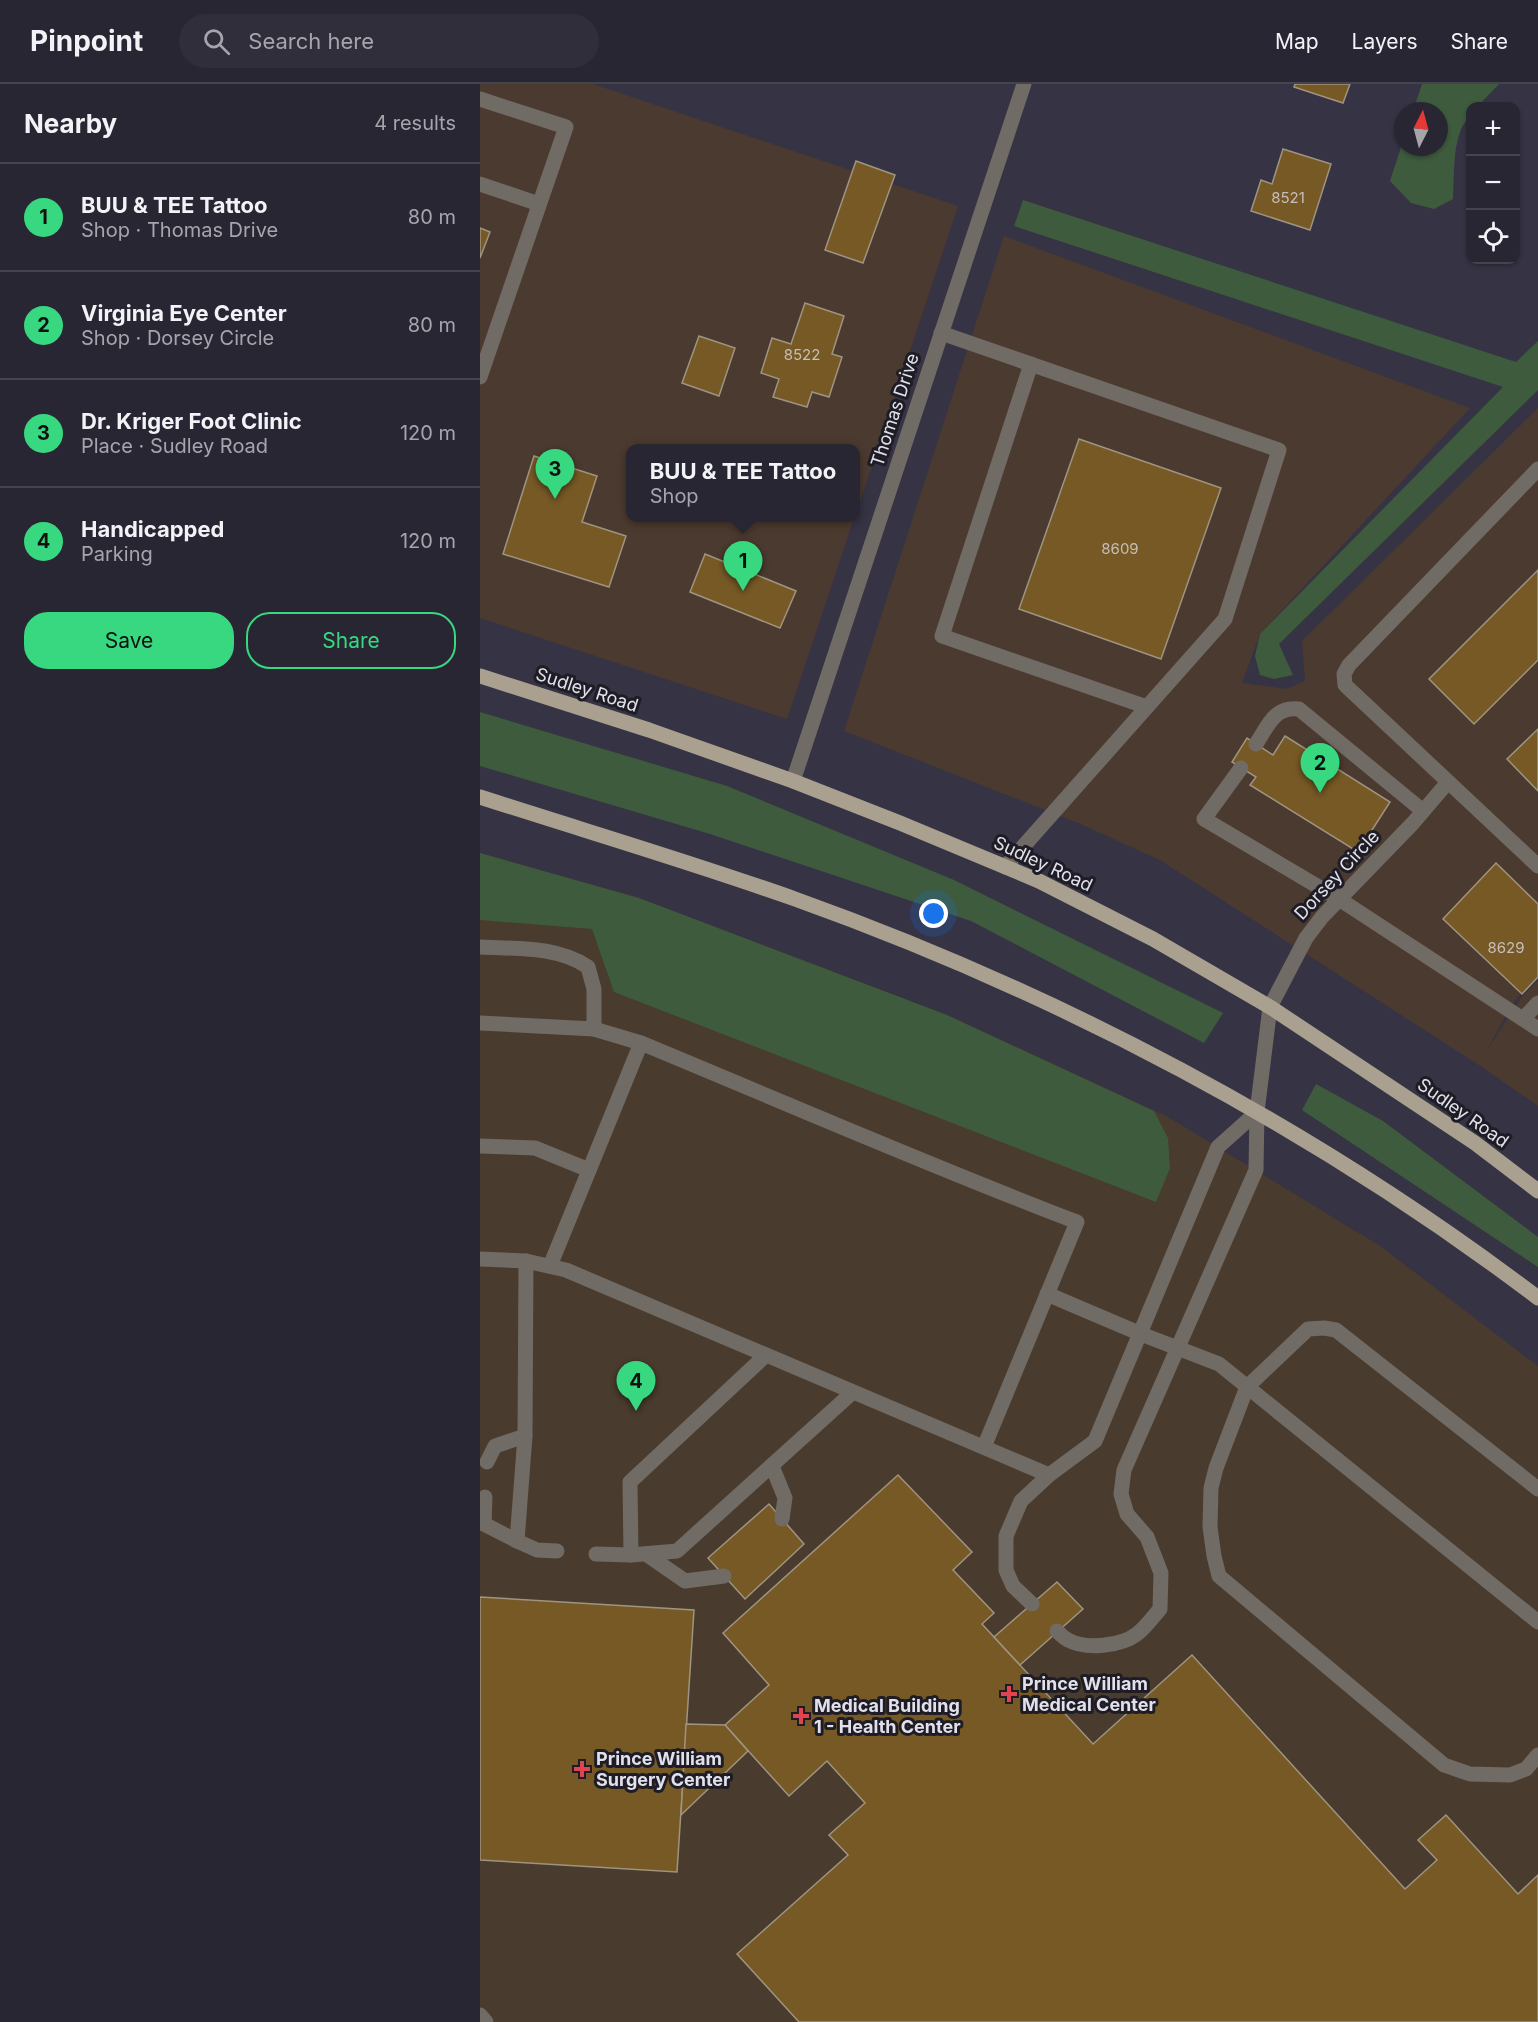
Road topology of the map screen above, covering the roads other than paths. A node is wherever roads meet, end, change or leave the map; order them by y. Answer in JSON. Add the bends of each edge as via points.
{"nodes":[{"id":1,"x":1024,"y":84,"type":"edge"},
{"id":2,"x":480,"y":99,"type":"edge"},
{"id":3,"x":480,"y":184,"type":"edge"},
{"id":4,"x":539,"y":204,"type":"junction"},
{"id":5,"x":941,"y":333,"type":"junction"},
{"id":6,"x":1031,"y":364,"type":"junction"},
{"id":7,"x":480,"y":377,"type":"edge"},
{"id":8,"x":1538,"y":469,"type":"edge"},
{"id":9,"x":480,"y":676,"type":"edge"},
{"id":10,"x":1147,"y":707,"type":"junction"},
{"id":11,"x":1256,"y":744,"type":"dead end"},
{"id":12,"x":1241,"y":768,"type":"dead end"},
{"id":13,"x":793,"y":782,"type":"junction"},
{"id":14,"x":1448,"y":782,"type":"junction"},
{"id":15,"x":480,"y":796,"type":"edge"},
{"id":16,"x":1423,"y":811,"type":"junction"},
{"id":17,"x":1538,"y":866,"type":"edge"},
{"id":18,"x":1005,"y":867,"type":"junction"},
{"id":19,"x":1339,"y":899,"type":"junction"},
{"id":20,"x":480,"y":947,"type":"edge"},
{"id":21,"x":1538,"y":1003,"type":"edge"},
{"id":22,"x":1270,"y":1007,"type":"junction"},
{"id":23,"x":1523,"y":1018,"type":"junction"},
{"id":24,"x":480,"y":1023,"type":"edge"},
{"id":25,"x":594,"y":1029,"type":"junction"},
{"id":26,"x":1538,"y":1029,"type":"edge"},
{"id":27,"x":641,"y":1043,"type":"junction"},
{"id":28,"x":1257,"y":1112,"type":"junction"},
{"id":29,"x":480,"y":1146,"type":"edge"},
{"id":30,"x":589,"y":1170,"type":"junction"},
{"id":31,"x":1538,"y":1191,"type":"edge"},
{"id":32,"x":480,"y":1259,"type":"edge"},
{"id":33,"x":526,"y":1261,"type":"junction"},
{"id":34,"x":550,"y":1266,"type":"junction"},
{"id":35,"x":1047,"y":1294,"type":"junction"},
{"id":36,"x":1538,"y":1298,"type":"edge"},
{"id":37,"x":1141,"y":1334,"type":"junction"},
{"id":38,"x":1177,"y":1348,"type":"junction"},
{"id":39,"x":766,"y":1355,"type":"junction"},
{"id":40,"x":1247,"y":1387,"type":"junction"},
{"id":41,"x":853,"y":1392,"type":"junction"},
{"id":42,"x":525,"y":1436,"type":"junction"},
{"id":43,"x":984,"y":1447,"type":"junction"},
{"id":44,"x":487,"y":1462,"type":"dead end"},
{"id":45,"x":772,"y":1466,"type":"junction"},
{"id":46,"x":1048,"y":1475,"type":"junction"},
{"id":47,"x":1538,"y":1489,"type":"edge"},
{"id":48,"x":484,"y":1497,"type":"dead end"},
{"id":49,"x":782,"y":1519,"type":"dead end"},
{"id":50,"x":517,"y":1540,"type":"junction"},
{"id":51,"x":557,"y":1551,"type":"dead end"},
{"id":52,"x":596,"y":1554,"type":"dead end"},
{"id":53,"x":638,"y":1555,"type":"junction"},
{"id":54,"x":724,"y":1576,"type":"dead end"},
{"id":55,"x":1032,"y":1604,"type":"dead end"},
{"id":56,"x":1538,"y":1622,"type":"edge"},
{"id":57,"x":1057,"y":1632,"type":"dead end"},
{"id":58,"x":1538,"y":1755,"type":"edge"},
{"id":59,"x":480,"y":2015,"type":"edge"},
{"id":60,"x":486,"y":2022,"type":"edge"}],
"edges":[{"from":1,"to":5,"type":"street","name":"Thomas Drive"},
{"from":2,"to":4,"type":"street","via":[[566,127]]},
{"from":3,"to":4,"type":"street"},
{"from":4,"to":7,"type":"street"},
{"from":5,"to":6,"type":"street"},
{"from":5,"to":13,"type":"street","name":"Thomas Drive"},
{"from":6,"to":10,"type":"street","via":[[942,636]]},
{"from":6,"to":10,"type":"street","via":[[1279,450],[1225,619]]},
{"from":8,"to":14,"type":"street","via":[[1344,674],[1345,685]]},
{"from":9,"to":13,"type":"main road","name":"Sudley Road","via":[[649,730]]},
{"from":10,"to":18,"type":"street"},
{"from":11,"to":16,"type":"street","via":[[1277,713],[1299,709]]},
{"from":12,"to":19,"type":"street","via":[[1204,819]]},
{"from":13,"to":18,"type":"main road","name":"Sudley Road"},
{"from":14,"to":16,"type":"street","name":"Dorsey Circle"},
{"from":14,"to":17,"type":"street"},
{"from":15,"to":28,"type":"main road","via":[[794,898],[912,944],[1056,1007]]},
{"from":16,"to":19,"type":"street","name":"Dorsey Circle"},
{"from":18,"to":22,"type":"main road","name":"Sudley Road","via":[[1153,939]]},
{"from":19,"to":22,"type":"street","name":"Dorsey Circle","via":[[1306,938]]},
{"from":19,"to":23,"type":"street"},
{"from":20,"to":25,"type":"street","via":[[553,951],[588,966],[594,989]]},
{"from":21,"to":23,"type":"street"},
{"from":22,"to":28,"type":"street","name":"Dorsey Circle"},
{"from":22,"to":31,"type":"main road","name":"Sudley Road","via":[[1475,1143]]},
{"from":23,"to":26,"type":"street"},
{"from":24,"to":25,"type":"street"},
{"from":25,"to":27,"type":"street"},
{"from":27,"to":30,"type":"street"},
{"from":27,"to":35,"type":"street","via":[[908,1156],[1077,1222]]},
{"from":28,"to":36,"type":"main road","via":[[1471,1247]]},
{"from":28,"to":37,"type":"street","via":[[1218,1147]]},
{"from":28,"to":38,"type":"street","name":"Dorsey Circle","via":[[1256,1170]]},
{"from":29,"to":30,"type":"street","via":[[535,1148]]},
{"from":30,"to":34,"type":"street"},
{"from":32,"to":33,"type":"street"},
{"from":33,"to":34,"type":"street"},
{"from":33,"to":42,"type":"street"},
{"from":34,"to":39,"type":"street"},
{"from":35,"to":37,"type":"street"},
{"from":35,"to":43,"type":"street"},
{"from":37,"to":38,"type":"street"},
{"from":37,"to":46,"type":"street","via":[[1095,1441]]},
{"from":38,"to":40,"type":"street","via":[[1218,1364]]},
{"from":38,"to":57,"type":"street","name":"Dorsey Circle","via":[[1124,1470],[1121,1494],[1127,1514],[1147,1537],[1161,1573],[1160,1609],[1137,1634],[1120,1642],[1086,1644],[1069,1641]]},
{"from":39,"to":41,"type":"street"},
{"from":39,"to":53,"type":"street","via":[[630,1482]]},
{"from":40,"to":47,"type":"street","via":[[1308,1329],[1336,1330]]},
{"from":40,"to":56,"type":"street"},
{"from":40,"to":58,"type":"street","via":[[1210,1488],[1210,1527],[1219,1576],[1444,1765],[1470,1774],[1510,1775],[1526,1769]]},
{"from":41,"to":43,"type":"street"},
{"from":41,"to":45,"type":"street"},
{"from":42,"to":44,"type":"street","via":[[495,1446]]},
{"from":42,"to":50,"type":"street"},
{"from":43,"to":46,"type":"street"},
{"from":45,"to":49,"type":"street","via":[[785,1498]]},
{"from":45,"to":53,"type":"street","via":[[677,1551]]},
{"from":46,"to":55,"type":"street","via":[[1021,1501],[1006,1536],[1006,1570],[1013,1586]]},
{"from":48,"to":50,"type":"street","via":[[484,1524]]},
{"from":50,"to":51,"type":"street","via":[[537,1550]]},
{"from":52,"to":53,"type":"street"},
{"from":53,"to":54,"type":"street","via":[[685,1581]]},
{"from":59,"to":60,"type":"street"}]}
